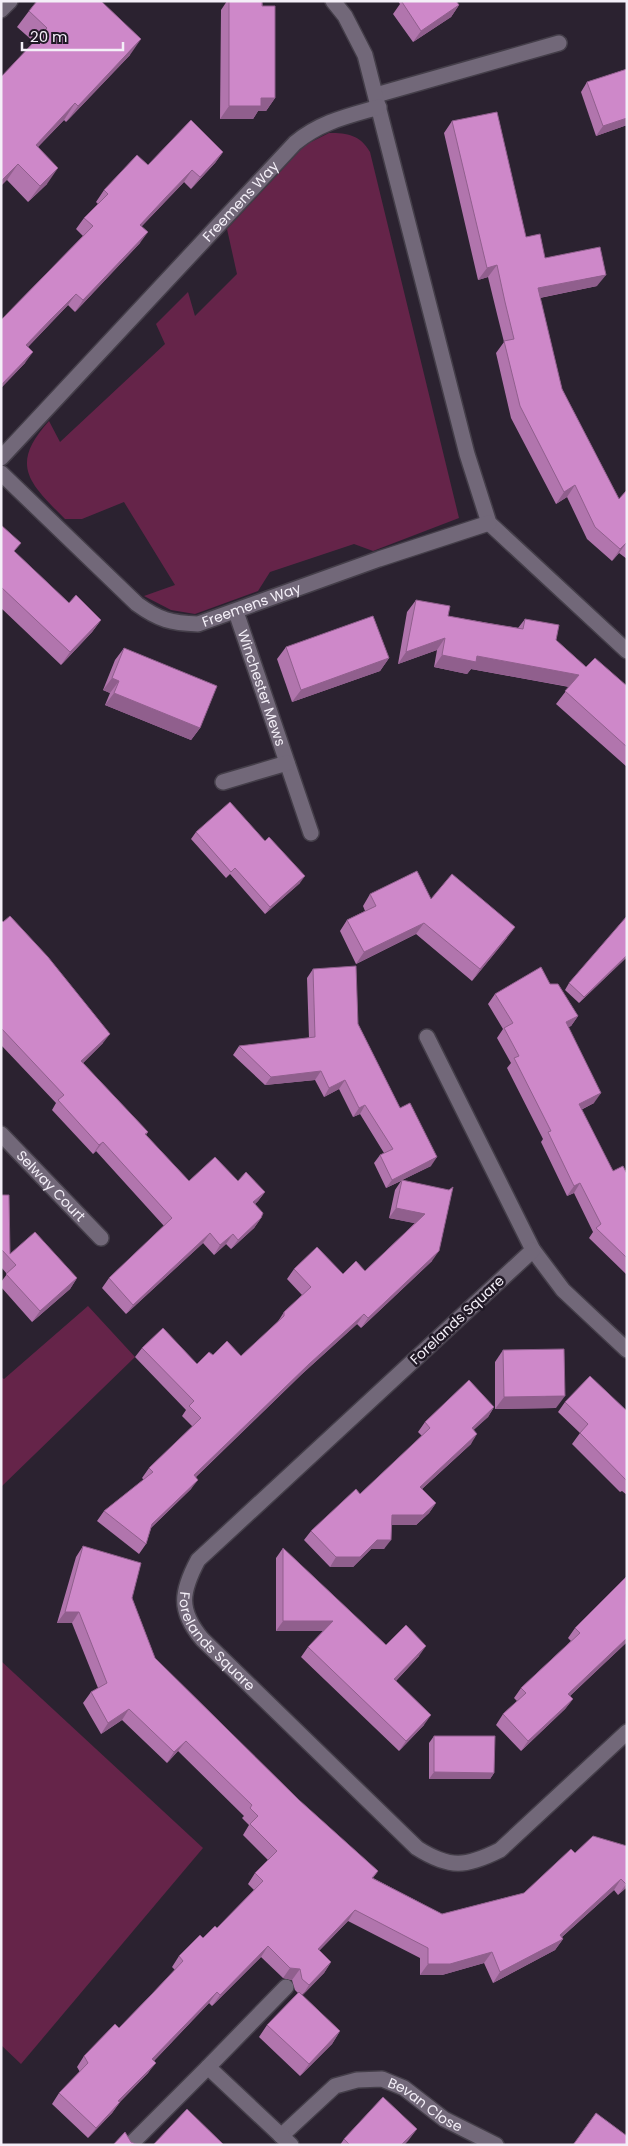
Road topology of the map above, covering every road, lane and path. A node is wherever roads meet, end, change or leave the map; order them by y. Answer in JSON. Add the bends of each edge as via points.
{"nodes":[{"id":1,"x":10,"y":1,"type":"edge"},
{"id":2,"x":333,"y":1,"type":"edge"},
{"id":3,"x":1,"y":10,"type":"edge"},
{"id":4,"x":559,"y":43,"type":"dead end"},
{"id":5,"x":378,"y":101,"type":"junction"},
{"id":6,"x":1,"y":458,"type":"edge"},
{"id":7,"x":1,"y":473,"type":"edge"},
{"id":8,"x":489,"y":523,"type":"junction"},
{"id":9,"x":236,"y":612,"type":"junction"},
{"id":10,"x":627,"y":651,"type":"edge"},
{"id":11,"x":287,"y":763,"type":"junction"},
{"id":12,"x":223,"y":782,"type":"dead end"},
{"id":13,"x":311,"y":833,"type":"dead end"},
{"id":14,"x":427,"y":1037,"type":"dead end"},
{"id":15,"x":1,"y":1134,"type":"edge"},
{"id":16,"x":100,"y":1238,"type":"dead end"},
{"id":17,"x":533,"y":1250,"type":"junction"},
{"id":18,"x":627,"y":1350,"type":"edge"},
{"id":19,"x":627,"y":1732,"type":"edge"},
{"id":20,"x":286,"y":1987,"type":"dead end"},
{"id":21,"x":208,"y":2067,"type":"junction"},
{"id":22,"x":286,"y":2140,"type":"edge"},
{"id":23,"x":133,"y":2142,"type":"edge"},
{"id":24,"x":496,"y":2145,"type":"edge"}],
"edges":[{"from":1,"to":3,"type":"street"},
{"from":2,"to":5,"type":"street","via":[[345,16],[365,55]]},
{"from":4,"to":5,"type":"street","name":"Freemens Way"},
{"from":5,"to":6,"type":"street","name":"Freemens Way","via":[[310,130],[296,143]]},
{"from":5,"to":8,"type":"street","via":[[467,454]]},
{"from":7,"to":9,"type":"street","name":"Freemens Way","via":[[154,617],[175,623],[198,624]]},
{"from":8,"to":9,"type":"street","name":"Freemens Way"},
{"from":8,"to":10,"type":"street"},
{"from":9,"to":11,"type":"street","name":"Winchester Mews"},
{"from":11,"to":12,"type":"street","name":"Winchester Mews"},
{"from":11,"to":13,"type":"street","name":"Winchester Mews"},
{"from":14,"to":17,"type":"street"},
{"from":15,"to":16,"type":"street","name":"Selway Court"},
{"from":17,"to":18,"type":"street","via":[[563,1290]]},
{"from":17,"to":19,"type":"street","name":"Forelands Square","via":[[198,1560],[187,1580],[184,1601],[190,1624],[202,1639],[416,1848],[436,1860],[457,1864],[479,1861],[500,1850]]},
{"from":20,"to":21,"type":"street"},
{"from":21,"to":22,"type":"street","name":"Bevan Close"},
{"from":21,"to":23,"type":"street"},
{"from":22,"to":24,"type":"street","name":"Bevan Close","via":[[335,2086],[382,2078],[404,2088],[444,2119]]}]}
